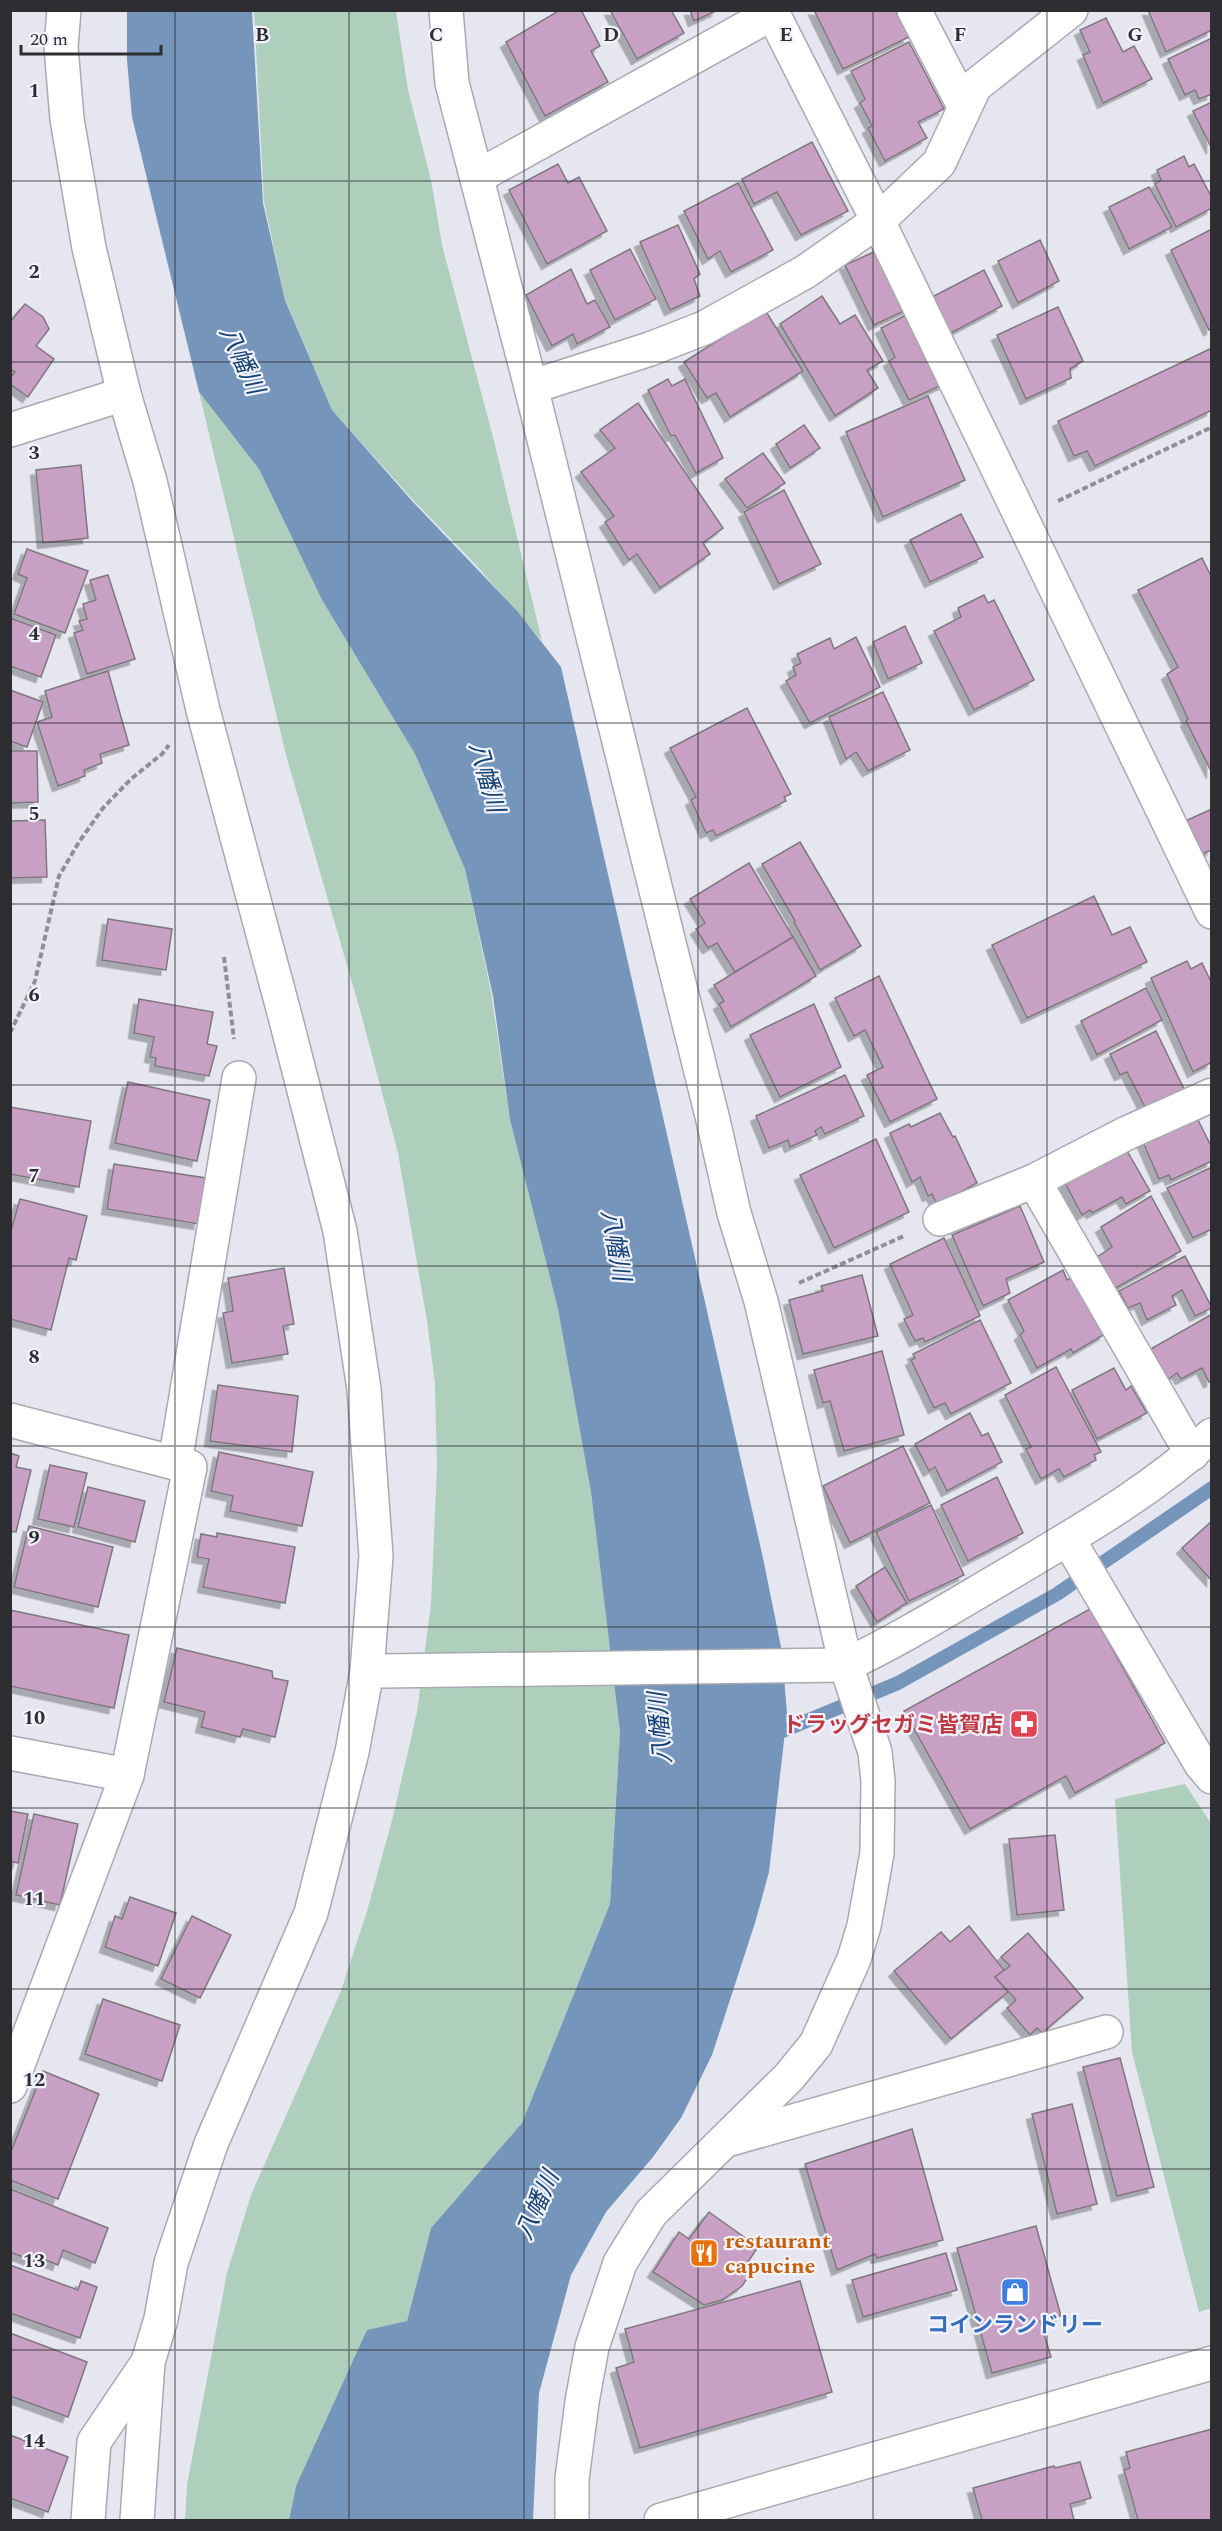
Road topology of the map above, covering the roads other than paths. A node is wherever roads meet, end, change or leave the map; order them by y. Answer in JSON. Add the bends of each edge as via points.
{"nodes":[{"id":1,"x":64,"y":10,"type":"edge"},
{"id":2,"x":446,"y":10,"type":"edge"},
{"id":3,"x":914,"y":10,"type":"edge"},
{"id":4,"x":1071,"y":10,"type":"edge"},
{"id":5,"x":772,"y":12,"type":"edge"},
{"id":6,"x":964,"y":106,"type":"junction"},
{"id":7,"x":477,"y":177,"type":"junction"},
{"id":8,"x":878,"y":221,"type":"junction"},
{"id":9,"x":531,"y":387,"type":"junction"},
{"id":10,"x":124,"y":394,"type":"junction"},
{"id":11,"x":10,"y":430,"type":"edge"},
{"id":12,"x":1212,"y":912,"type":"edge"},
{"id":13,"x":239,"y":1078,"type":"dead end"},
{"id":14,"x":1212,"y":1095,"type":"edge"},
{"id":15,"x":1034,"y":1181,"type":"junction"},
{"id":16,"x":940,"y":1219,"type":"road end"},
{"id":17,"x":10,"y":1420,"type":"edge"},
{"id":18,"x":1202,"y":1444,"type":"edge"},
{"id":19,"x":175,"y":1464,"type":"junction"},
{"id":20,"x":1073,"y":1548,"type":"junction"},
{"id":21,"x":375,"y":1671,"type":"junction"},
{"id":22,"x":850,"y":1676,"type":"junction"},
{"id":23,"x":10,"y":1753,"type":"edge"},
{"id":24,"x":127,"y":1776,"type":"junction"},
{"id":25,"x":1212,"y":1777,"type":"edge"},
{"id":26,"x":1106,"y":2032,"type":"dead end"},
{"id":27,"x":10,"y":2086,"type":"edge"},
{"id":28,"x":723,"y":2141,"type":"junction"},
{"id":29,"x":148,"y":2362,"type":"junction"},
{"id":30,"x":1212,"y":2363,"type":"edge"},
{"id":31,"x":88,"y":2520,"type":"edge"},
{"id":32,"x":137,"y":2520,"type":"edge"},
{"id":33,"x":572,"y":2520,"type":"edge"},
{"id":34,"x":661,"y":2520,"type":"edge"}],
"edges":[{"from":1,"to":10,"type":"street","via":[[61,47],[67,119],[89,248]]},
{"from":2,"to":7,"type":"street","via":[[452,83]]},
{"from":3,"to":6,"type":"street"},
{"from":4,"to":6,"type":"street","via":[[975,86]]},
{"from":5,"to":7,"type":"street"},
{"from":5,"to":8,"type":"street"},
{"from":6,"to":8,"type":"street","via":[[939,163]]},
{"from":7,"to":9,"type":"street"},
{"from":8,"to":9,"type":"street","via":[[804,272],[704,328]]},
{"from":8,"to":12,"type":"street"},
{"from":9,"to":22,"type":"street","via":[[734,1213],[761,1301]]},
{"from":10,"to":11,"type":"street"},
{"from":10,"to":21,"type":"street","via":[[150,480],[203,710],[340,1232],[364,1389],[376,1556]]},
{"from":13,"to":19,"type":"street"},
{"from":14,"to":15,"type":"street"},
{"from":15,"to":16,"type":"street"},
{"from":15,"to":18,"type":"street"},
{"from":17,"to":19,"type":"street"},
{"from":18,"to":20,"type":"street","via":[[1105,1517]]},
{"from":19,"to":24,"type":"street","via":[[190,1467]]},
{"from":20,"to":22,"type":"street","via":[[891,1643]]},
{"from":20,"to":25,"type":"street"},
{"from":21,"to":22,"type":"street"},
{"from":21,"to":29,"type":"street","via":[[311,1913],[211,2144],[171,2263]]},
{"from":22,"to":28,"type":"street","via":[[875,1752],[878,1781],[877,1853],[864,1926],[854,1959],[816,2044],[789,2077]]},
{"from":23,"to":24,"type":"street"},
{"from":24,"to":27,"type":"street"},
{"from":26,"to":28,"type":"street"},
{"from":28,"to":33,"type":"street","via":[[651,2213],[620,2263],[592,2347],[572,2480]]},
{"from":29,"to":31,"type":"street","via":[[94,2442]]},
{"from":29,"to":32,"type":"street"},
{"from":30,"to":34,"type":"street"}]}
